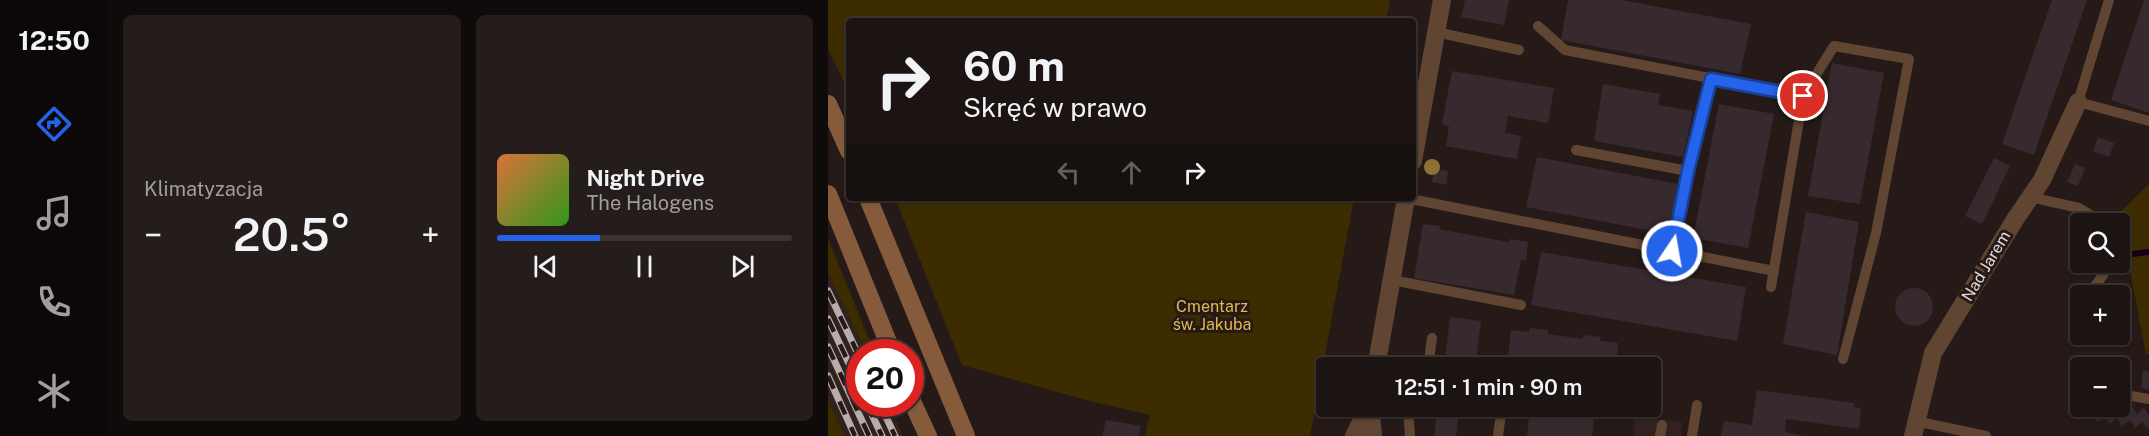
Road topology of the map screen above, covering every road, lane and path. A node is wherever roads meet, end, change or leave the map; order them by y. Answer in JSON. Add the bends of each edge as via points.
{"nodes":[{"id":1,"x":1442,"y":0,"type":"edge"},
{"id":2,"x":2109,"y":0,"type":"edge"},
{"id":3,"x":1538,"y":26,"type":"dead end"},
{"id":4,"x":1436,"y":32,"type":"junction"},
{"id":5,"x":1519,"y":50,"type":"dead end"},
{"id":6,"x":1711,"y":79,"type":"junction"},
{"id":7,"x":1803,"y":96,"type":"junction"},
{"id":8,"x":2078,"y":102,"type":"junction"},
{"id":9,"x":828,"y":104,"type":"edge"},
{"id":10,"x":2149,"y":121,"type":"edge"},
{"id":11,"x":1416,"y":144,"type":"edge"},
{"id":12,"x":846,"y":145,"type":"edge"},
{"id":13,"x":1576,"y":150,"type":"dead end"},
{"id":14,"x":1688,"y":171,"type":"junction"},
{"id":15,"x":828,"y":195,"type":"edge"},
{"id":16,"x":2030,"y":197,"type":"junction"},
{"id":17,"x":1416,"y":200,"type":"edge"},
{"id":18,"x":869,"y":201,"type":"edge"},
{"id":19,"x":1405,"y":201,"type":"edge"},
{"id":20,"x":2087,"y":213,"type":"edge"},
{"id":21,"x":1672,"y":251,"type":"junction"},
{"id":22,"x":1774,"y":271,"type":"junction"},
{"id":23,"x":1392,"y":280,"type":"junction"},
{"id":24,"x":1771,"y":287,"type":"dead end"},
{"id":25,"x":1521,"y":305,"type":"dead end"},
{"id":26,"x":1432,"y":338,"type":"dead end"},
{"id":27,"x":887,"y":339,"type":"edge"},
{"id":28,"x":1378,"y":357,"type":"edge"},
{"id":29,"x":1429,"y":357,"type":"edge"},
{"id":30,"x":1843,"y":359,"type":"dead end"},
{"id":31,"x":2130,"y":396,"type":"edge"},
{"id":32,"x":2149,"y":399,"type":"edge"},
{"id":33,"x":1697,"y":405,"type":"dead end"},
{"id":34,"x":919,"y":417,"type":"edge"},
{"id":35,"x":1364,"y":417,"type":"edge"},
{"id":36,"x":1370,"y":417,"type":"edge"},
{"id":37,"x":1410,"y":417,"type":"edge"},
{"id":38,"x":1501,"y":417,"type":"edge"},
{"id":39,"x":1914,"y":428,"type":"edge"},
{"id":40,"x":928,"y":436,"type":"edge"},
{"id":41,"x":966,"y":436,"type":"edge"},
{"id":42,"x":1354,"y":436,"type":"edge"},
{"id":43,"x":1373,"y":436,"type":"edge"},
{"id":44,"x":1410,"y":436,"type":"edge"},
{"id":45,"x":1498,"y":436,"type":"edge"},
{"id":46,"x":1692,"y":436,"type":"edge"},
{"id":47,"x":1986,"y":436,"type":"edge"}],
"edges":[{"from":1,"to":4,"type":"street"},
{"from":2,"to":8,"type":"lane"},
{"from":3,"to":6,"type":"lane","via":[[1565,50]]},
{"from":4,"to":5,"type":"lane"},
{"from":4,"to":11,"type":"street"},
{"from":6,"to":7,"type":"lane"},
{"from":6,"to":14,"type":"lane"},
{"from":7,"to":22,"type":"lane"},
{"from":7,"to":30,"type":"lane","via":[[1834,46],[1909,59],[1876,233]]},
{"from":8,"to":10,"type":"lane"},
{"from":8,"to":16,"type":"street","name":"Nad Jarem","via":[[2042,180]]},
{"from":9,"to":12,"type":"main road"},
{"from":13,"to":14,"type":"lane"},
{"from":14,"to":21,"type":"lane"},
{"from":15,"to":27,"type":"main road"},
{"from":16,"to":20,"type":"lane"},
{"from":16,"to":39,"type":"street","name":"Nad Jarem","via":[[1933,353]]},
{"from":17,"to":21,"type":"lane"},
{"from":18,"to":41,"type":"main road"},
{"from":19,"to":23,"type":"street"},
{"from":21,"to":22,"type":"lane"},
{"from":22,"to":24,"type":"lane"},
{"from":23,"to":25,"type":"lane"},
{"from":23,"to":28,"type":"street"},
{"from":26,"to":29,"type":"lane"},
{"from":31,"to":32,"type":"lane"},
{"from":33,"to":46,"type":"lane"},
{"from":34,"to":40,"type":"main road"},
{"from":35,"to":42,"type":"street"},
{"from":36,"to":43,"type":"street"},
{"from":37,"to":44,"type":"lane"},
{"from":38,"to":45,"type":"lane"},
{"from":39,"to":47,"type":"lane"}]}
